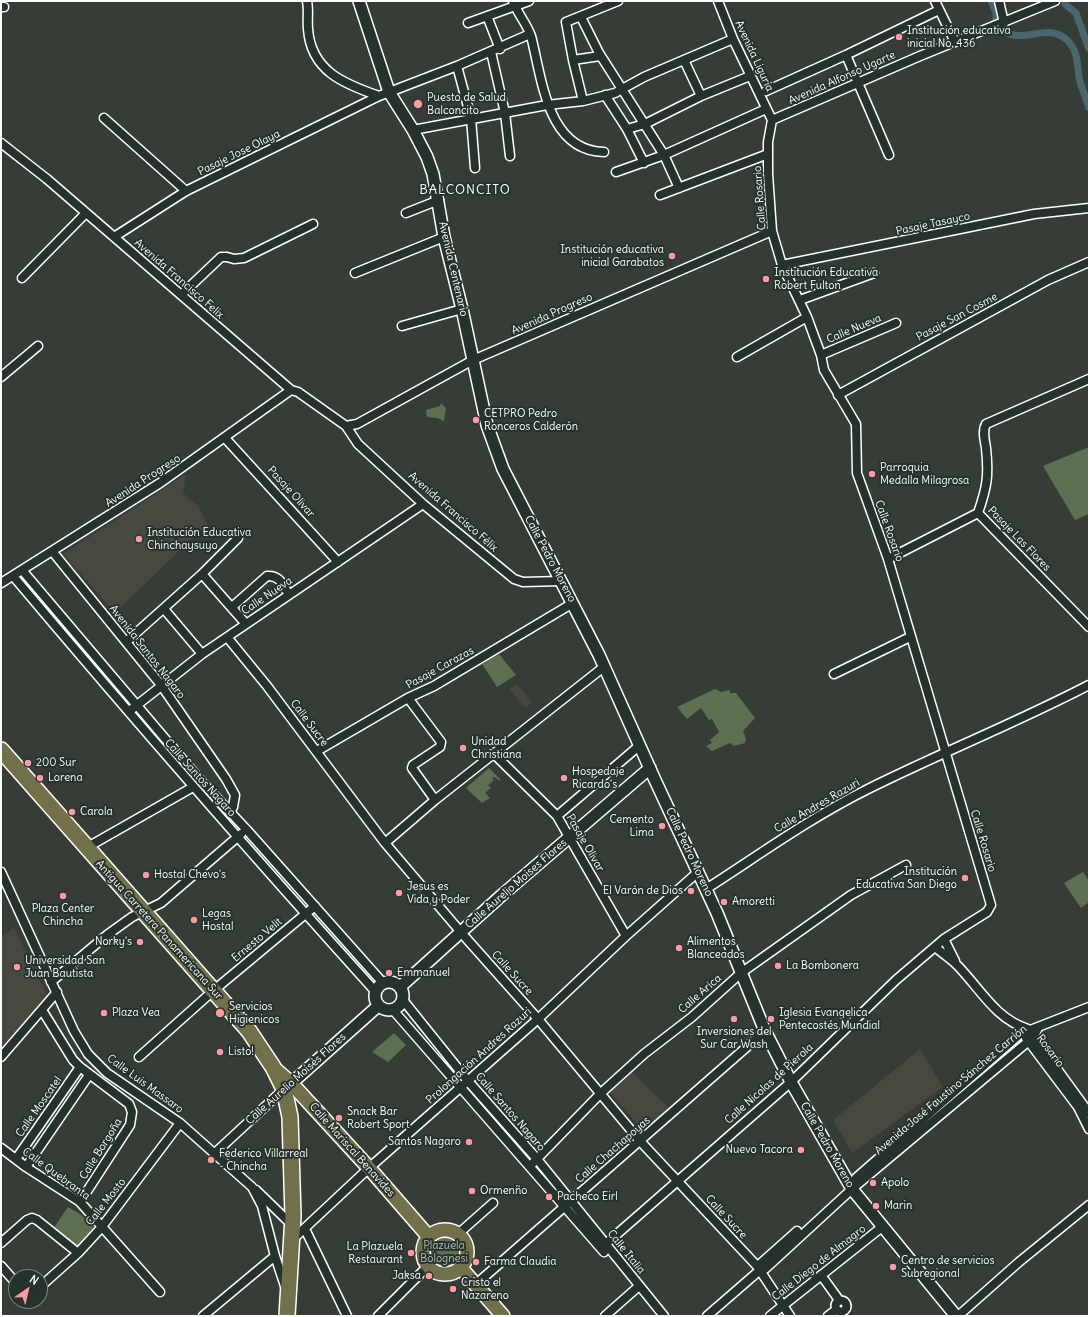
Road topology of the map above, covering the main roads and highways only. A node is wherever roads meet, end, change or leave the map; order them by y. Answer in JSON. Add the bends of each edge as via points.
{"nodes":[{"id":1,"x":359,"y":1,"type":"edge"},
{"id":2,"x":473,"y":360,"type":"joint"},
{"id":3,"x":1,"y":750,"type":"edge"},
{"id":4,"x":650,"y":768,"type":"junction"},
{"id":5,"x":654,"y":780,"type":"junction"},
{"id":6,"x":633,"y":783,"type":"junction"},
{"id":7,"x":400,"y":987,"type":"junction"},
{"id":8,"x":378,"y":1006,"type":"junction"},
{"id":9,"x":288,"y":1086,"type":"junction"},
{"id":10,"x":429,"y":1237,"type":"junction"},
{"id":11,"x":461,"y":1268,"type":"junction"},
{"id":12,"x":289,"y":1308,"type":"edge"},
{"id":13,"x":299,"y":1316,"type":"edge"},
{"id":14,"x":503,"y":1316,"type":"edge"},
{"id":15,"x":957,"y":1316,"type":"edge"}],
"edges":[{"from":1,"to":2,"type":"main road","name":"Avenida Centenario","via":[[384,94],[413,130],[427,157]]},
{"from":2,"to":4,"type":"main road","name":"Calle Pedro Moreno","via":[[487,425],[503,469],[605,666]]},
{"from":3,"to":9,"type":"highway","name":"Antigua Carretera Panamericana Sur","via":[[249,1031]]},
{"from":4,"to":5,"type":"main road","name":"Calle Pedro Moreno"},
{"from":4,"to":6,"type":"main road","name":"Calle Aureljo Moises Flores"},
{"from":5,"to":6,"type":"main road"},
{"from":5,"to":15,"type":"main road","name":"Calle Pedro Moreno","via":[[706,889],[765,1031],[791,1082],[850,1186]]},
{"from":6,"to":7,"type":"main road","name":"Calle Aureljo Moises Flores"},
{"from":7,"to":8,"type":"main road","via":[[403,1000],[398,1008],[384,1010]]},
{"from":7,"to":8,"type":"main road","via":[[391,982],[383,983],[375,991]]},
{"from":8,"to":9,"type":"main road","name":"Calle Aurelio Moisés Flores"},
{"from":9,"to":10,"type":"main road","name":"Calle Mariscal Benavides","via":[[369,1168]]},
{"from":9,"to":12,"type":"highway","name":"Antigua Carretera Panamericana Sur","via":[[299,1227],[292,1241]]},
{"from":10,"to":11,"type":"main road","via":[[425,1242],[423,1255],[428,1266],[440,1274],[455,1272]]},
{"from":10,"to":11,"type":"main road","via":[[440,1230],[458,1234],[467,1250]]},
{"from":11,"to":14,"type":"main road"},
{"from":12,"to":13,"type":"highway"}]}
